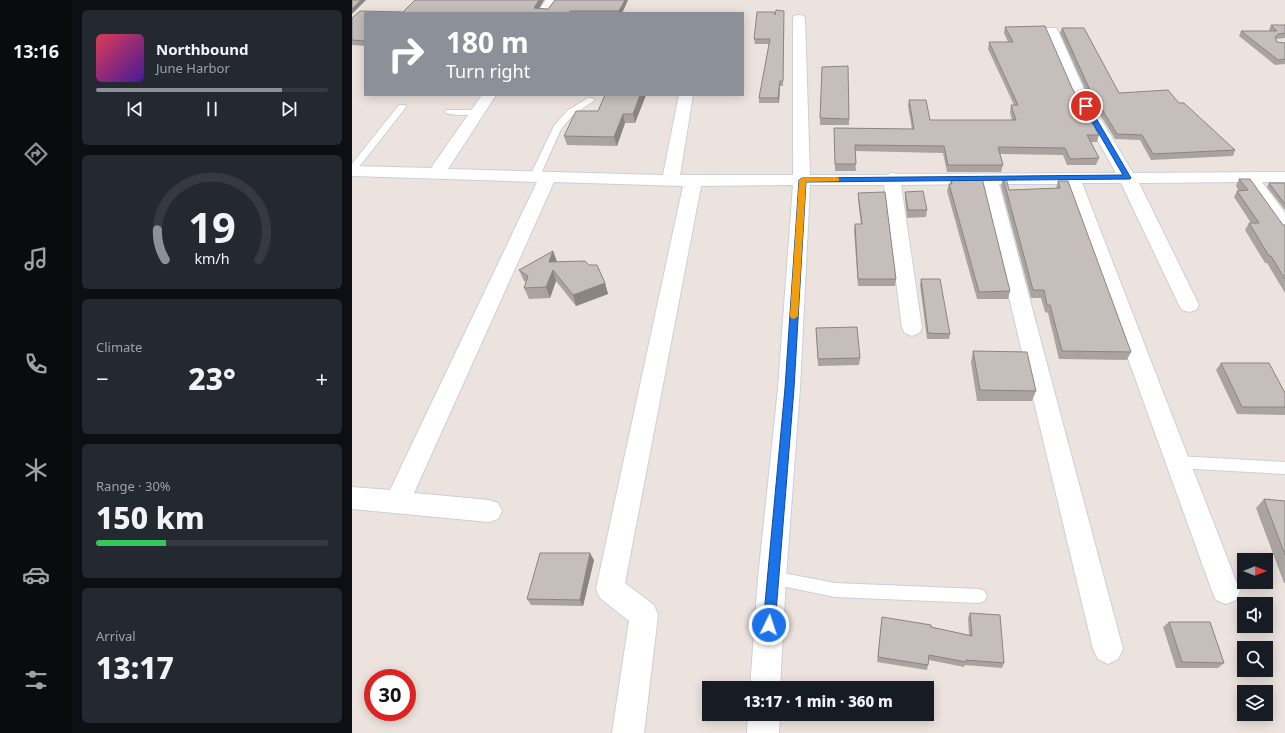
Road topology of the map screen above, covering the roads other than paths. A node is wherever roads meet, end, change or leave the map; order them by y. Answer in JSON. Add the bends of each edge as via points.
{"nodes":[{"id":1,"x":552,"y":0,"type":"edge"},
{"id":2,"x":544,"y":12,"type":"edge"},
{"id":3,"x":800,"y":19,"type":"dead end"},
{"id":4,"x":1051,"y":31,"type":"dead end"},
{"id":5,"x":488,"y":96,"type":"edge"},
{"id":6,"x":686,"y":96,"type":"edge"},
{"id":7,"x":591,"y":100,"type":"dead end"},
{"id":8,"x":402,"y":107,"type":"dead end"},
{"id":9,"x":449,"y":112,"type":"dead end"},
{"id":10,"x":478,"y":112,"type":"junction"},
{"id":11,"x":352,"y":170,"type":"edge"},
{"id":12,"x":436,"y":174,"type":"junction"},
{"id":13,"x":541,"y":176,"type":"junction"},
{"id":14,"x":1285,"y":177,"type":"edge"},
{"id":15,"x":892,"y":178,"type":"junction"},
{"id":16,"x":989,"y":178,"type":"junction"},
{"id":17,"x":1071,"y":178,"type":"junction"},
{"id":18,"x":1127,"y":178,"type":"junction"},
{"id":19,"x":1250,"y":178,"type":"junction"},
{"id":20,"x":802,"y":180,"type":"junction"},
{"id":21,"x":682,"y":181,"type":"junction"},
{"id":22,"x":1285,"y":226,"type":"edge"},
{"id":23,"x":1189,"y":305,"type":"dead end"},
{"id":24,"x":912,"y":328,"type":"dead end"},
{"id":25,"x":1177,"y":462,"type":"junction"},
{"id":26,"x":1285,"y":468,"type":"edge"},
{"id":27,"x":352,"y":498,"type":"edge"},
{"id":28,"x":397,"y":503,"type":"junction"},
{"id":29,"x":489,"y":511,"type":"dead end"},
{"id":30,"x":772,"y":578,"type":"junction"},
{"id":31,"x":1226,"y":591,"type":"dead end"},
{"id":32,"x":979,"y":596,"type":"dead end"},
{"id":33,"x":1108,"y":649,"type":"dead end"},
{"id":34,"x":765,"y":681,"type":"edge"},
{"id":35,"x":763,"y":721,"type":"edge"},
{"id":36,"x":628,"y":733,"type":"edge"},
{"id":37,"x":762,"y":733,"type":"edge"}],
"edges":[{"from":1,"to":2,"type":"street"},
{"from":3,"to":20,"type":"street"},
{"from":4,"to":18,"type":"street","via":[[1079,94]]},
{"from":5,"to":10,"type":"street"},
{"from":6,"to":21,"type":"street"},
{"from":7,"to":13,"type":"lane","via":[[570,113],[557,128]]},
{"from":8,"to":11,"type":"lane"},
{"from":9,"to":10,"type":"lane"},
{"from":10,"to":12,"type":"street"},
{"from":11,"to":12,"type":"street"},
{"from":12,"to":13,"type":"street"},
{"from":13,"to":21,"type":"street"},
{"from":13,"to":28,"type":"street"},
{"from":14,"to":19,"type":"street"},
{"from":15,"to":16,"type":"street"},
{"from":15,"to":20,"type":"street"},
{"from":15,"to":24,"type":"street"},
{"from":16,"to":17,"type":"street"},
{"from":16,"to":33,"type":"street"},
{"from":17,"to":18,"type":"street"},
{"from":17,"to":25,"type":"street"},
{"from":18,"to":19,"type":"street"},
{"from":18,"to":23,"type":"street"},
{"from":19,"to":22,"type":"street"},
{"from":20,"to":21,"type":"street"},
{"from":20,"to":30,"type":"street","via":[[789,388]]},
{"from":21,"to":36,"type":"street","via":[[610,589],[644,615]]},
{"from":25,"to":26,"type":"lane"},
{"from":25,"to":31,"type":"street"},
{"from":27,"to":28,"type":"street"},
{"from":28,"to":29,"type":"street"},
{"from":30,"to":32,"type":"lane","via":[[835,590]]},
{"from":30,"to":34,"type":"street"},
{"from":35,"to":37,"type":"street"}]}
